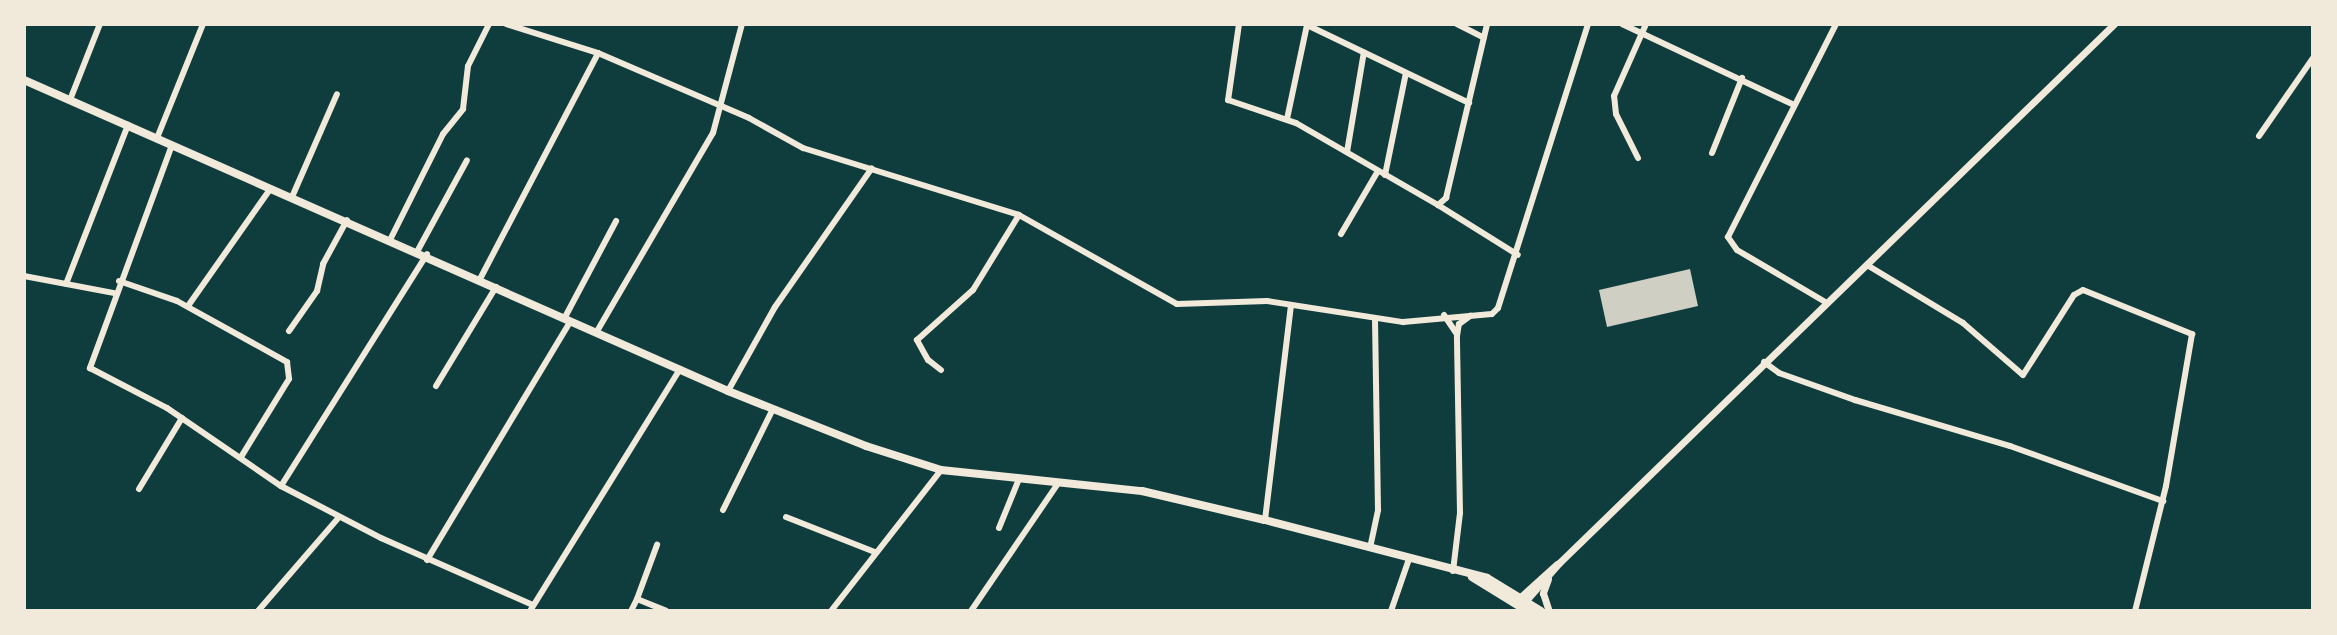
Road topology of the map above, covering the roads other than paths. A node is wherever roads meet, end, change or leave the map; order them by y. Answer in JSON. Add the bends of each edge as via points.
{"nodes":[{"id":1,"x":100,"y":24,"type":"edge"},
{"id":2,"x":203,"y":24,"type":"edge"},
{"id":3,"x":489,"y":24,"type":"edge"},
{"id":4,"x":506,"y":24,"type":"edge"},
{"id":5,"x":742,"y":24,"type":"edge"},
{"id":6,"x":1239,"y":24,"type":"edge"},
{"id":7,"x":1308,"y":24,"type":"edge"},
{"id":8,"x":1457,"y":24,"type":"edge"},
{"id":9,"x":1487,"y":24,"type":"edge"},
{"id":10,"x":1588,"y":24,"type":"edge"},
{"id":11,"x":1622,"y":24,"type":"edge"},
{"id":12,"x":1646,"y":24,"type":"edge"},
{"id":13,"x":1836,"y":24,"type":"edge"},
{"id":14,"x":2114,"y":24,"type":"edge"},
{"id":15,"x":1643,"y":32,"type":"junction"},
{"id":16,"x":1484,"y":38,"type":"junction"},
{"id":17,"x":1364,"y":52,"type":"junction"},
{"id":18,"x":598,"y":53,"type":"junction"},
{"id":19,"x":2313,"y":58,"type":"edge"},
{"id":20,"x":1406,"y":73,"type":"junction"},
{"id":21,"x":1742,"y":78,"type":"junction"},
{"id":22,"x":24,"y":80,"type":"edge"},
{"id":23,"x":337,"y":94,"type":"dead end"},
{"id":24,"x":70,"y":100,"type":"junction"},
{"id":25,"x":1469,"y":103,"type":"junction"},
{"id":26,"x":1792,"y":104,"type":"junction"},
{"id":27,"x":720,"y":108,"type":"junction"},
{"id":28,"x":1287,"y":119,"type":"junction"},
{"id":29,"x":128,"y":125,"type":"junction"},
{"id":30,"x":2259,"y":136,"type":"dead end"},
{"id":31,"x":157,"y":138,"type":"junction"},
{"id":32,"x":172,"y":145,"type":"junction"},
{"id":33,"x":1347,"y":152,"type":"junction"},
{"id":34,"x":1712,"y":153,"type":"dead end"},
{"id":35,"x":1638,"y":158,"type":"dead end"},
{"id":36,"x":467,"y":160,"type":"dead end"},
{"id":37,"x":872,"y":168,"type":"junction"},
{"id":38,"x":1381,"y":173,"type":"junction"},
{"id":39,"x":271,"y":188,"type":"junction"},
{"id":40,"x":292,"y":197,"type":"junction"},
{"id":41,"x":1438,"y":205,"type":"junction"},
{"id":42,"x":1019,"y":215,"type":"junction"},
{"id":43,"x":347,"y":220,"type":"junction"},
{"id":44,"x":616,"y":221,"type":"dead end"},
{"id":45,"x":1341,"y":234,"type":"dead end"},
{"id":46,"x":391,"y":238,"type":"junction"},
{"id":47,"x":422,"y":252,"type":"junction"},
{"id":48,"x":1518,"y":255,"type":"junction"},
{"id":49,"x":1867,"y":265,"type":"junction"},
{"id":50,"x":24,"y":276,"type":"edge"},
{"id":51,"x":480,"y":279,"type":"junction"},
{"id":52,"x":119,"y":281,"type":"junction"},
{"id":53,"x":66,"y":284,"type":"junction"},
{"id":54,"x":496,"y":287,"type":"junction"},
{"id":55,"x":114,"y":293,"type":"junction"},
{"id":56,"x":1827,"y":303,"type":"junction"},
{"id":57,"x":188,"y":306,"type":"junction"},
{"id":58,"x":1291,"y":306,"type":"junction"},
{"id":59,"x":1475,"y":313,"type":"junction"},
{"id":60,"x":1444,"y":315,"type":"junction"},
{"id":61,"x":567,"y":320,"type":"junction"},
{"id":62,"x":1375,"y":321,"type":"junction"},
{"id":63,"x":289,"y":331,"type":"dead end"},
{"id":64,"x":596,"y":333,"type":"junction"},
{"id":65,"x":1457,"y":336,"type":"junction"},
{"id":66,"x":1764,"y":362,"type":"junction"},
{"id":67,"x":680,"y":369,"type":"junction"},
{"id":68,"x":941,"y":370,"type":"dead end"},
{"id":69,"x":436,"y":386,"type":"dead end"},
{"id":70,"x":728,"y":391,"type":"junction"},
{"id":71,"x":773,"y":409,"type":"junction"},
{"id":72,"x":182,"y":418,"type":"junction"},
{"id":73,"x":241,"y":457,"type":"junction"},
{"id":74,"x":941,"y":470,"type":"junction"},
{"id":75,"x":1019,"y":479,"type":"junction"},
{"id":76,"x":1060,"y":480,"type":"junction"},
{"id":77,"x":281,"y":486,"type":"junction"},
{"id":78,"x":139,"y":489,"type":"dead end"},
{"id":79,"x":2163,"y":501,"type":"junction"},
{"id":80,"x":723,"y":510,"type":"dead end"},
{"id":81,"x":339,"y":517,"type":"junction"},
{"id":82,"x":786,"y":517,"type":"dead end"},
{"id":83,"x":1265,"y":520,"type":"junction"},
{"id":84,"x":999,"y":528,"type":"dead end"},
{"id":85,"x":657,"y":545,"type":"dead end"},
{"id":86,"x":1370,"y":548,"type":"junction"},
{"id":87,"x":875,"y":552,"type":"junction"},
{"id":88,"x":1409,"y":559,"type":"junction"},
{"id":89,"x":427,"y":560,"type":"junction"},
{"id":90,"x":1559,"y":563,"type":"junction"},
{"id":91,"x":1453,"y":571,"type":"junction"},
{"id":92,"x":1549,"y":577,"type":"junction"},
{"id":93,"x":637,"y":599,"type":"junction"},
{"id":94,"x":1522,"y":603,"type":"edge"},
{"id":95,"x":531,"y":608,"type":"edge"},
{"id":96,"x":258,"y":611,"type":"edge"},
{"id":97,"x":631,"y":611,"type":"edge"},
{"id":98,"x":666,"y":611,"type":"edge"},
{"id":99,"x":831,"y":611,"type":"edge"},
{"id":100,"x":971,"y":611,"type":"edge"},
{"id":101,"x":1391,"y":611,"type":"edge"},
{"id":102,"x":1541,"y":611,"type":"edge"},
{"id":103,"x":1549,"y":611,"type":"edge"},
{"id":104,"x":2135,"y":611,"type":"edge"}],
"edges":[{"from":1,"to":24,"type":"street"},
{"from":2,"to":31,"type":"street"},
{"from":3,"to":46,"type":"street","via":[[468,66],[463,109],[443,134]]},
{"from":4,"to":18,"type":"street"},
{"from":5,"to":27,"type":"street"},
{"from":6,"to":28,"type":"street","via":[[1226,97]]},
{"from":7,"to":17,"type":"street"},
{"from":7,"to":28,"type":"street"},
{"from":8,"to":16,"type":"street"},
{"from":9,"to":16,"type":"street"},
{"from":10,"to":48,"type":"street"},
{"from":11,"to":15,"type":"street"},
{"from":12,"to":15,"type":"street"},
{"from":13,"to":26,"type":"street"},
{"from":14,"to":49,"type":"street"},
{"from":15,"to":21,"type":"street"},
{"from":15,"to":35,"type":"street","via":[[1614,105]]},
{"from":16,"to":25,"type":"street"},
{"from":17,"to":20,"type":"street"},
{"from":17,"to":33,"type":"street"},
{"from":18,"to":27,"type":"street"},
{"from":18,"to":51,"type":"street"},
{"from":19,"to":30,"type":"street"},
{"from":20,"to":25,"type":"street"},
{"from":20,"to":38,"type":"street"},
{"from":21,"to":26,"type":"street"},
{"from":21,"to":34,"type":"street"},
{"from":22,"to":24,"type":"main road"},
{"from":23,"to":40,"type":"street"},
{"from":24,"to":29,"type":"main road"},
{"from":25,"to":41,"type":"street","via":[[1446,198]]},
{"from":26,"to":56,"type":"street","via":[[1728,237],[1737,250]]},
{"from":27,"to":37,"type":"street","via":[[803,148]]},
{"from":27,"to":64,"type":"street","via":[[713,133]]},
{"from":28,"to":33,"type":"street"},
{"from":29,"to":31,"type":"main road"},
{"from":29,"to":53,"type":"street"},
{"from":31,"to":32,"type":"main road"},
{"from":32,"to":39,"type":"main road"},
{"from":32,"to":52,"type":"street"},
{"from":33,"to":38,"type":"street"},
{"from":36,"to":47,"type":"street"},
{"from":37,"to":42,"type":"street"},
{"from":37,"to":70,"type":"street","via":[[775,307]]},
{"from":38,"to":41,"type":"street"},
{"from":38,"to":45,"type":"street"},
{"from":39,"to":40,"type":"main road"},
{"from":39,"to":57,"type":"street"},
{"from":40,"to":43,"type":"main road"},
{"from":41,"to":48,"type":"street"},
{"from":42,"to":58,"type":"street","via":[[1177,304],[1259,300]]},
{"from":42,"to":68,"type":"street","via":[[973,290],[918,337],[928,360]]},
{"from":43,"to":46,"type":"main road"},
{"from":43,"to":63,"type":"street","via":[[323,264],[317,291]]},
{"from":44,"to":61,"type":"street"},
{"from":46,"to":47,"type":"main road"},
{"from":47,"to":51,"type":"main road"},
{"from":47,"to":77,"type":"street"},
{"from":48,"to":59,"type":"street","via":[[1498,308],[1492,314]]},
{"from":49,"to":56,"type":"street"},
{"from":49,"to":79,"type":"street","via":[[1963,323],[2023,375],[2074,295],[2083,290],[2192,334]]},
{"from":50,"to":53,"type":"street"},
{"from":51,"to":54,"type":"main road"},
{"from":52,"to":55,"type":"street"},
{"from":52,"to":57,"type":"street"},
{"from":53,"to":55,"type":"street"},
{"from":54,"to":61,"type":"main road"},
{"from":54,"to":69,"type":"street"},
{"from":55,"to":72,"type":"street","via":[[90,368]]},
{"from":56,"to":66,"type":"street"},
{"from":57,"to":73,"type":"street","via":[[291,369]]},
{"from":58,"to":62,"type":"street"},
{"from":58,"to":83,"type":"street"},
{"from":59,"to":60,"type":"street"},
{"from":59,"to":65,"type":"street","via":[[1459,324]]},
{"from":60,"to":62,"type":"street"},
{"from":60,"to":65,"type":"street"},
{"from":61,"to":64,"type":"main road"},
{"from":61,"to":89,"type":"street"},
{"from":62,"to":86,"type":"street","via":[[1378,510]]},
{"from":64,"to":67,"type":"main road"},
{"from":65,"to":91,"type":"street","via":[[1460,513]]},
{"from":66,"to":79,"type":"street","via":[[1779,373],[1855,400],[2010,446]]},
{"from":66,"to":90,"type":"street"},
{"from":67,"to":70,"type":"main road"},
{"from":67,"to":95,"type":"street"},
{"from":70,"to":71,"type":"main road"},
{"from":71,"to":74,"type":"main road"},
{"from":71,"to":80,"type":"street"},
{"from":72,"to":73,"type":"street"},
{"from":72,"to":78,"type":"street"},
{"from":73,"to":77,"type":"street"},
{"from":74,"to":75,"type":"main road"},
{"from":74,"to":87,"type":"street"},
{"from":75,"to":76,"type":"main road"},
{"from":75,"to":84,"type":"street"},
{"from":76,"to":83,"type":"main road","via":[[1142,491]]},
{"from":76,"to":100,"type":"street"},
{"from":77,"to":81,"type":"street"},
{"from":79,"to":104,"type":"street"},
{"from":81,"to":89,"type":"street"},
{"from":81,"to":96,"type":"street"},
{"from":82,"to":87,"type":"street"},
{"from":83,"to":86,"type":"main road"},
{"from":85,"to":93,"type":"street"},
{"from":86,"to":88,"type":"main road"},
{"from":87,"to":99,"type":"street"},
{"from":88,"to":91,"type":"main road"},
{"from":88,"to":101,"type":"street"},
{"from":89,"to":95,"type":"street"},
{"from":90,"to":92,"type":"street"},
{"from":90,"to":94,"type":"street"},
{"from":91,"to":94,"type":"main road","via":[[1487,578]]},
{"from":92,"to":94,"type":"street"},
{"from":92,"to":103,"type":"street","via":[[1543,593]]},
{"from":93,"to":97,"type":"street"},
{"from":93,"to":98,"type":"street"},
{"from":94,"to":102,"type":"main road"}]}
